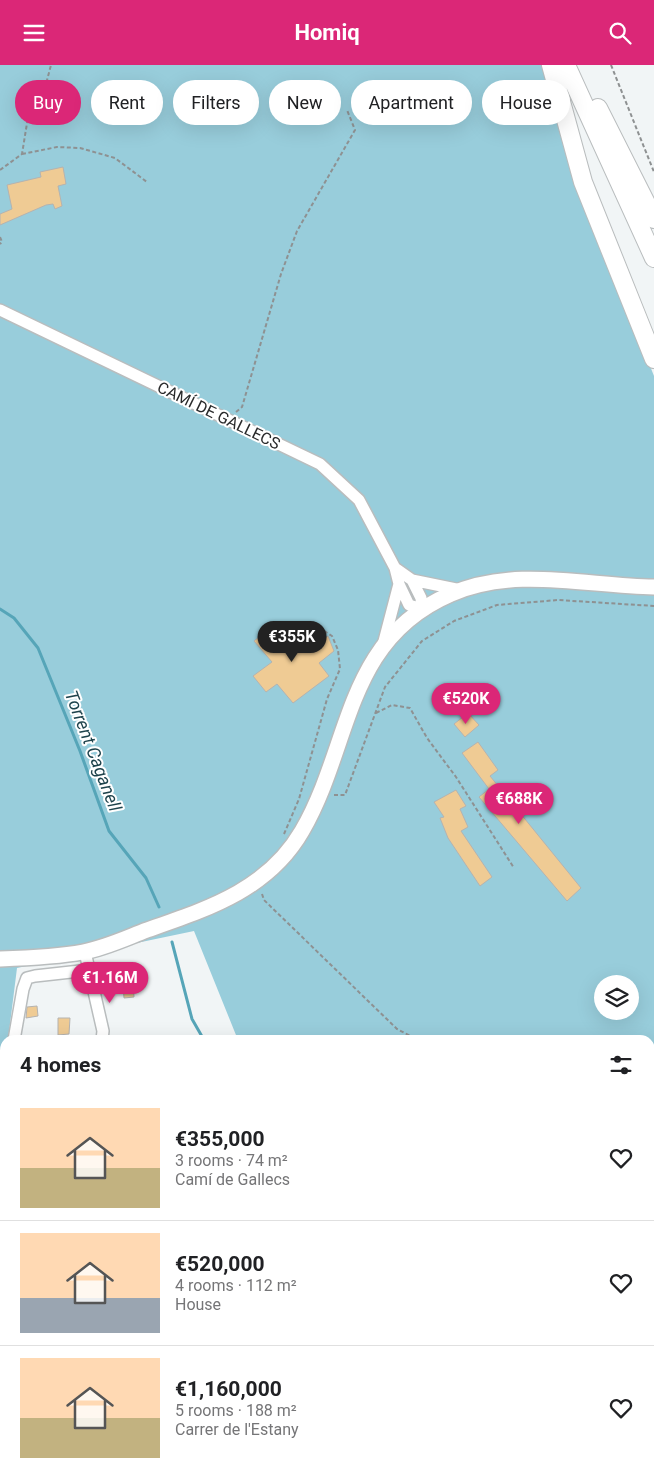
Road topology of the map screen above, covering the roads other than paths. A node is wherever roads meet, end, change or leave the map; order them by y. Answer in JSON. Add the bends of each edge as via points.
{"nodes":[{"id":1,"x":551,"y":65,"type":"edge"},
{"id":2,"x":566,"y":65,"type":"edge"},
{"id":3,"x":576,"y":65,"type":"edge"},
{"id":4,"x":654,"y":219,"type":"edge"},
{"id":5,"x":654,"y":258,"type":"edge"},
{"id":6,"x":0,"y":310,"type":"edge"},
{"id":7,"x":654,"y":359,"type":"edge"},
{"id":8,"x":395,"y":568,"type":"junction"},
{"id":9,"x":412,"y":580,"type":"junction"},
{"id":10,"x":399,"y":584,"type":"junction"},
{"id":11,"x":654,"y":587,"type":"edge"},
{"id":12,"x":462,"y":590,"type":"junction"},
{"id":13,"x":422,"y":609,"type":"junction"},
{"id":14,"x":382,"y":647,"type":"junction"},
{"id":15,"x":85,"y":952,"type":"junction"},
{"id":16,"x":0,"y":959,"type":"edge"},
{"id":17,"x":89,"y":970,"type":"junction"},
{"id":18,"x":15,"y":1035,"type":"edge"},
{"id":19,"x":103,"y":1035,"type":"edge"}],
"edges":[{"from":1,"to":7,"type":"highway","via":[[583,182]]},
{"from":2,"to":5,"type":"highway"},
{"from":3,"to":4,"type":"highway"},
{"from":6,"to":8,"type":"street","name":"CAMÍ DE GALLECS","via":[[320,464],[360,500]]},
{"from":8,"to":9,"type":"street","name":"CAMÍ DE GALLECS"},
{"from":8,"to":10,"type":"street","name":"CAMÍ DE GALLECS"},
{"from":9,"to":12,"type":"street","name":"CAMÍ DE GALLECS"},
{"from":9,"to":13,"type":"street","via":[[421,598]]},
{"from":10,"to":13,"type":"street","name":"CAMÍ DE GALLECS","via":[[409,605]]},
{"from":10,"to":14,"type":"street","name":"CAMÍ DE GALLECS"},
{"from":11,"to":12,"type":"main road","via":[[531,579]]},
{"from":12,"to":13,"type":"main road"},
{"from":13,"to":14,"type":"main road"},
{"from":14,"to":15,"type":"main road","via":[[348,713],[319,795],[301,833],[283,856],[258,879],[223,903]]},
{"from":15,"to":16,"type":"main road"},
{"from":15,"to":17,"type":"street"},
{"from":17,"to":18,"type":"street","via":[[27,978]]},
{"from":17,"to":19,"type":"street"}]}
